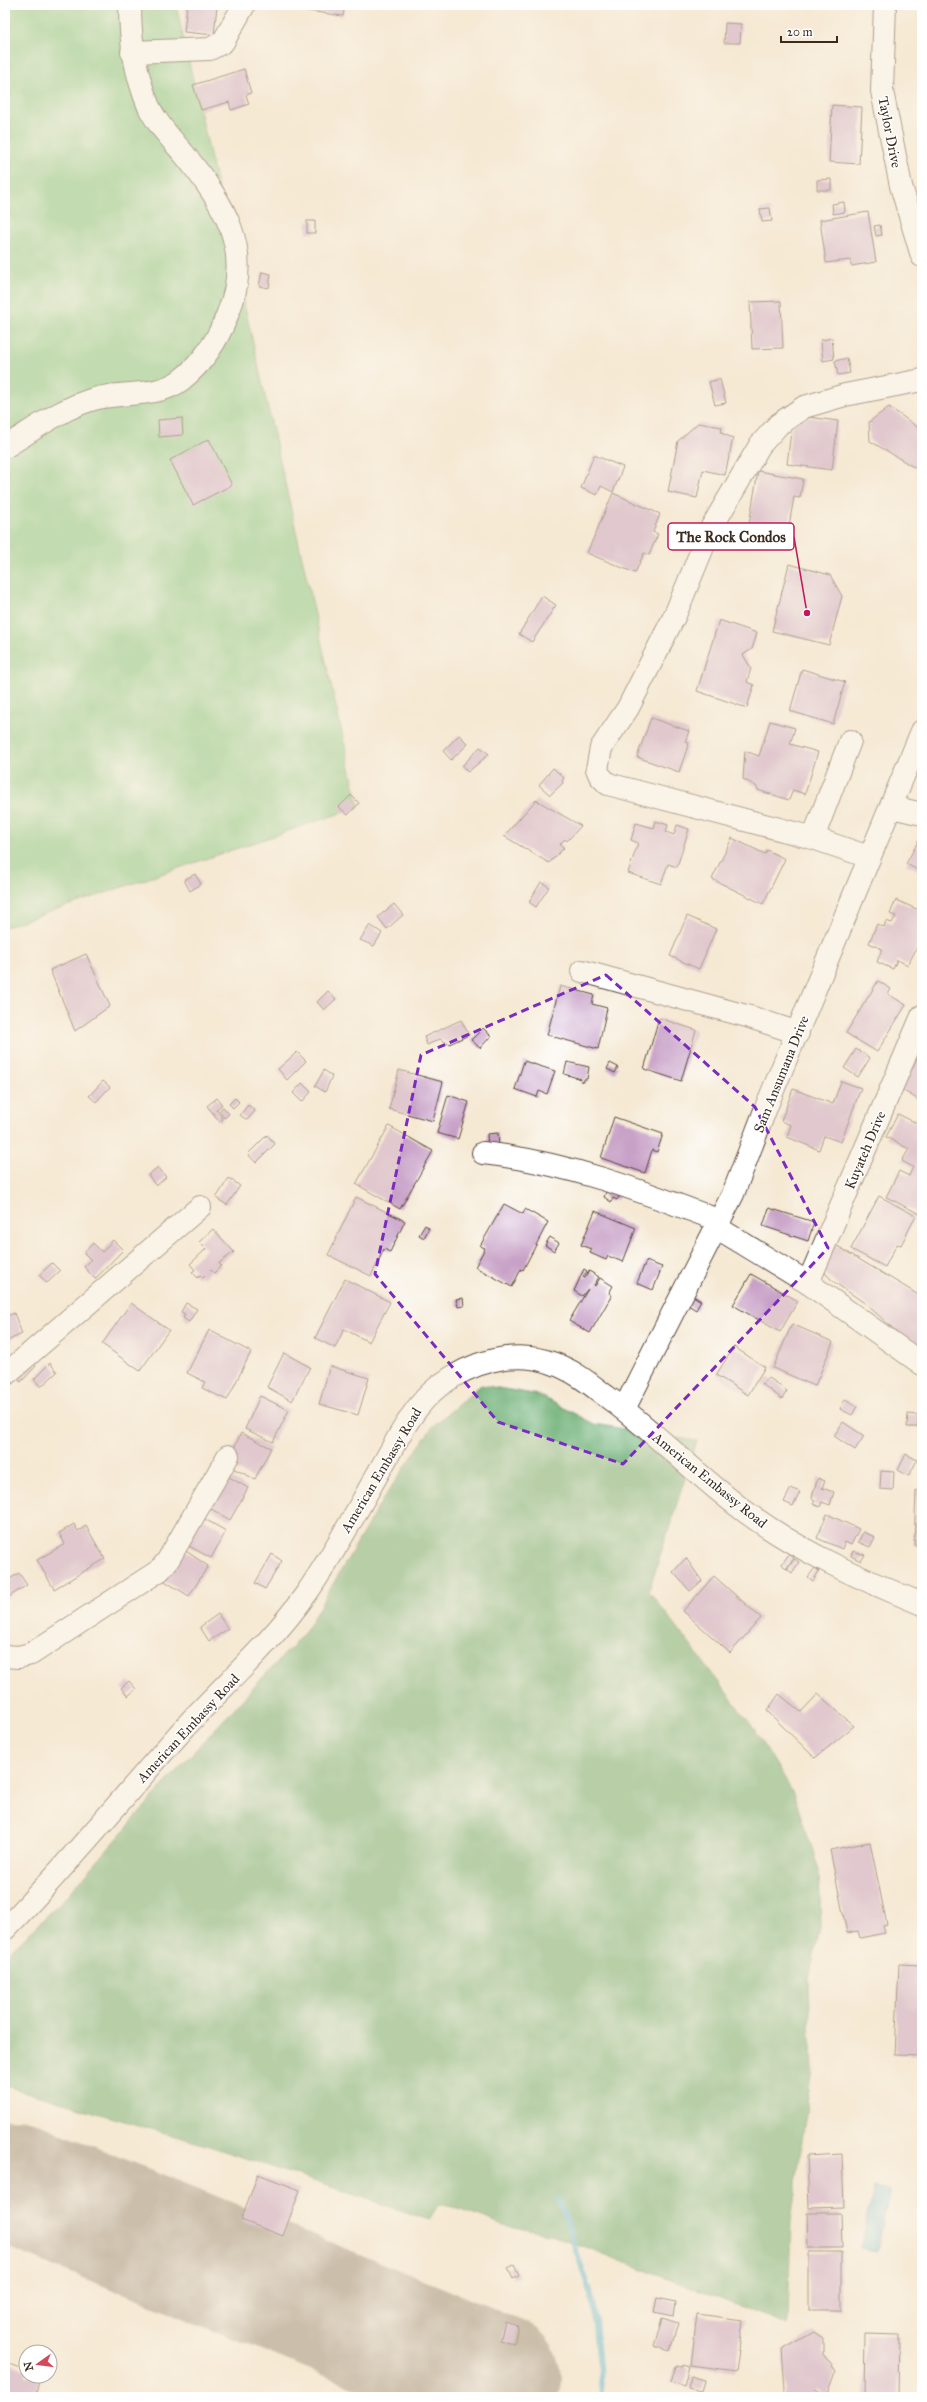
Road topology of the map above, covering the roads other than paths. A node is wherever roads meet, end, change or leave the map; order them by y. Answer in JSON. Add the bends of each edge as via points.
{"nodes":[{"id":1,"x":130,"y":5,"type":"edge"},
{"id":2,"x":244,"y":5,"type":"edge"},
{"id":3,"x":885,"y":5,"type":"edge"},
{"id":4,"x":132,"y":52,"type":"junction"},
{"id":5,"x":922,"y":256,"type":"edge"},
{"id":6,"x":922,"y":380,"type":"edge"},
{"id":7,"x":5,"y":448,"type":"edge"},
{"id":8,"x":922,"y":731,"type":"edge"},
{"id":9,"x":850,"y":741,"type":"dead end"},
{"id":10,"x":892,"y":807,"type":"junction"},
{"id":11,"x":922,"y":814,"type":"edge"},
{"id":12,"x":813,"y":838,"type":"junction"},
{"id":13,"x":869,"y":857,"type":"junction"},
{"id":14,"x":582,"y":971,"type":"dead end"},
{"id":15,"x":922,"y":1016,"type":"edge"},
{"id":16,"x":798,"y":1032,"type":"junction"},
{"id":17,"x":483,"y":1154,"type":"dead end"},
{"id":18,"x":200,"y":1207,"type":"dead end"},
{"id":19,"x":718,"y":1224,"type":"junction"},
{"id":20,"x":808,"y":1283,"type":"junction"},
{"id":21,"x":922,"y":1364,"type":"edge"},
{"id":22,"x":5,"y":1375,"type":"edge"},
{"id":23,"x":624,"y":1409,"type":"junction"},
{"id":24,"x":228,"y":1456,"type":"dead end"},
{"id":25,"x":922,"y":1604,"type":"edge"},
{"id":26,"x":5,"y":1656,"type":"edge"},
{"id":27,"x":5,"y":1928,"type":"edge"}],
"edges":[{"from":1,"to":4,"type":"street"},
{"from":2,"to":4,"type":"street","via":[[223,42],[210,49]]},
{"from":3,"to":5,"type":"street","name":"Taylor Drive","via":[[882,90],[901,186]]},
{"from":4,"to":7,"type":"street","via":[[150,108],[223,208],[238,251],[235,296],[219,336],[200,362],[180,381],[147,392],[110,396],[79,404]]},
{"from":6,"to":12,"type":"street","via":[[845,395],[804,407],[779,424],[760,445],[710,530],[675,615],[628,708],[601,748],[597,760],[599,774],[608,784]]},
{"from":8,"to":10,"type":"street","name":"Sam Ansumana Drive"},
{"from":9,"to":12,"type":"street"},
{"from":10,"to":11,"type":"street"},
{"from":10,"to":13,"type":"street","name":"Sam Ansumana Drive"},
{"from":12,"to":13,"type":"street"},
{"from":13,"to":16,"type":"street","name":"Sam Ansumana Drive"},
{"from":14,"to":16,"type":"street"},
{"from":15,"to":20,"type":"street","name":"Kuyateh Drive"},
{"from":16,"to":19,"type":"street","name":"Sam Ansumana Drive","via":[[734,1194]]},
{"from":17,"to":19,"type":"street","via":[[520,1157],[578,1170],[621,1183]]},
{"from":18,"to":22,"type":"street"},
{"from":19,"to":20,"type":"street"},
{"from":19,"to":23,"type":"street","name":"Sam Ansumana Drive"},
{"from":20,"to":21,"type":"street"},
{"from":23,"to":25,"type":"street","name":"American Embassy Road","via":[[741,1508],[779,1535],[828,1563]]},
{"from":23,"to":27,"type":"street","name":"American Embassy Road","via":[[579,1376],[554,1363],[519,1356],[479,1364],[438,1387],[421,1402],[411,1417],[325,1564],[291,1615],[189,1724],[49,1884]]},
{"from":24,"to":26,"type":"street","via":[[160,1570],[32,1654]]}]}
